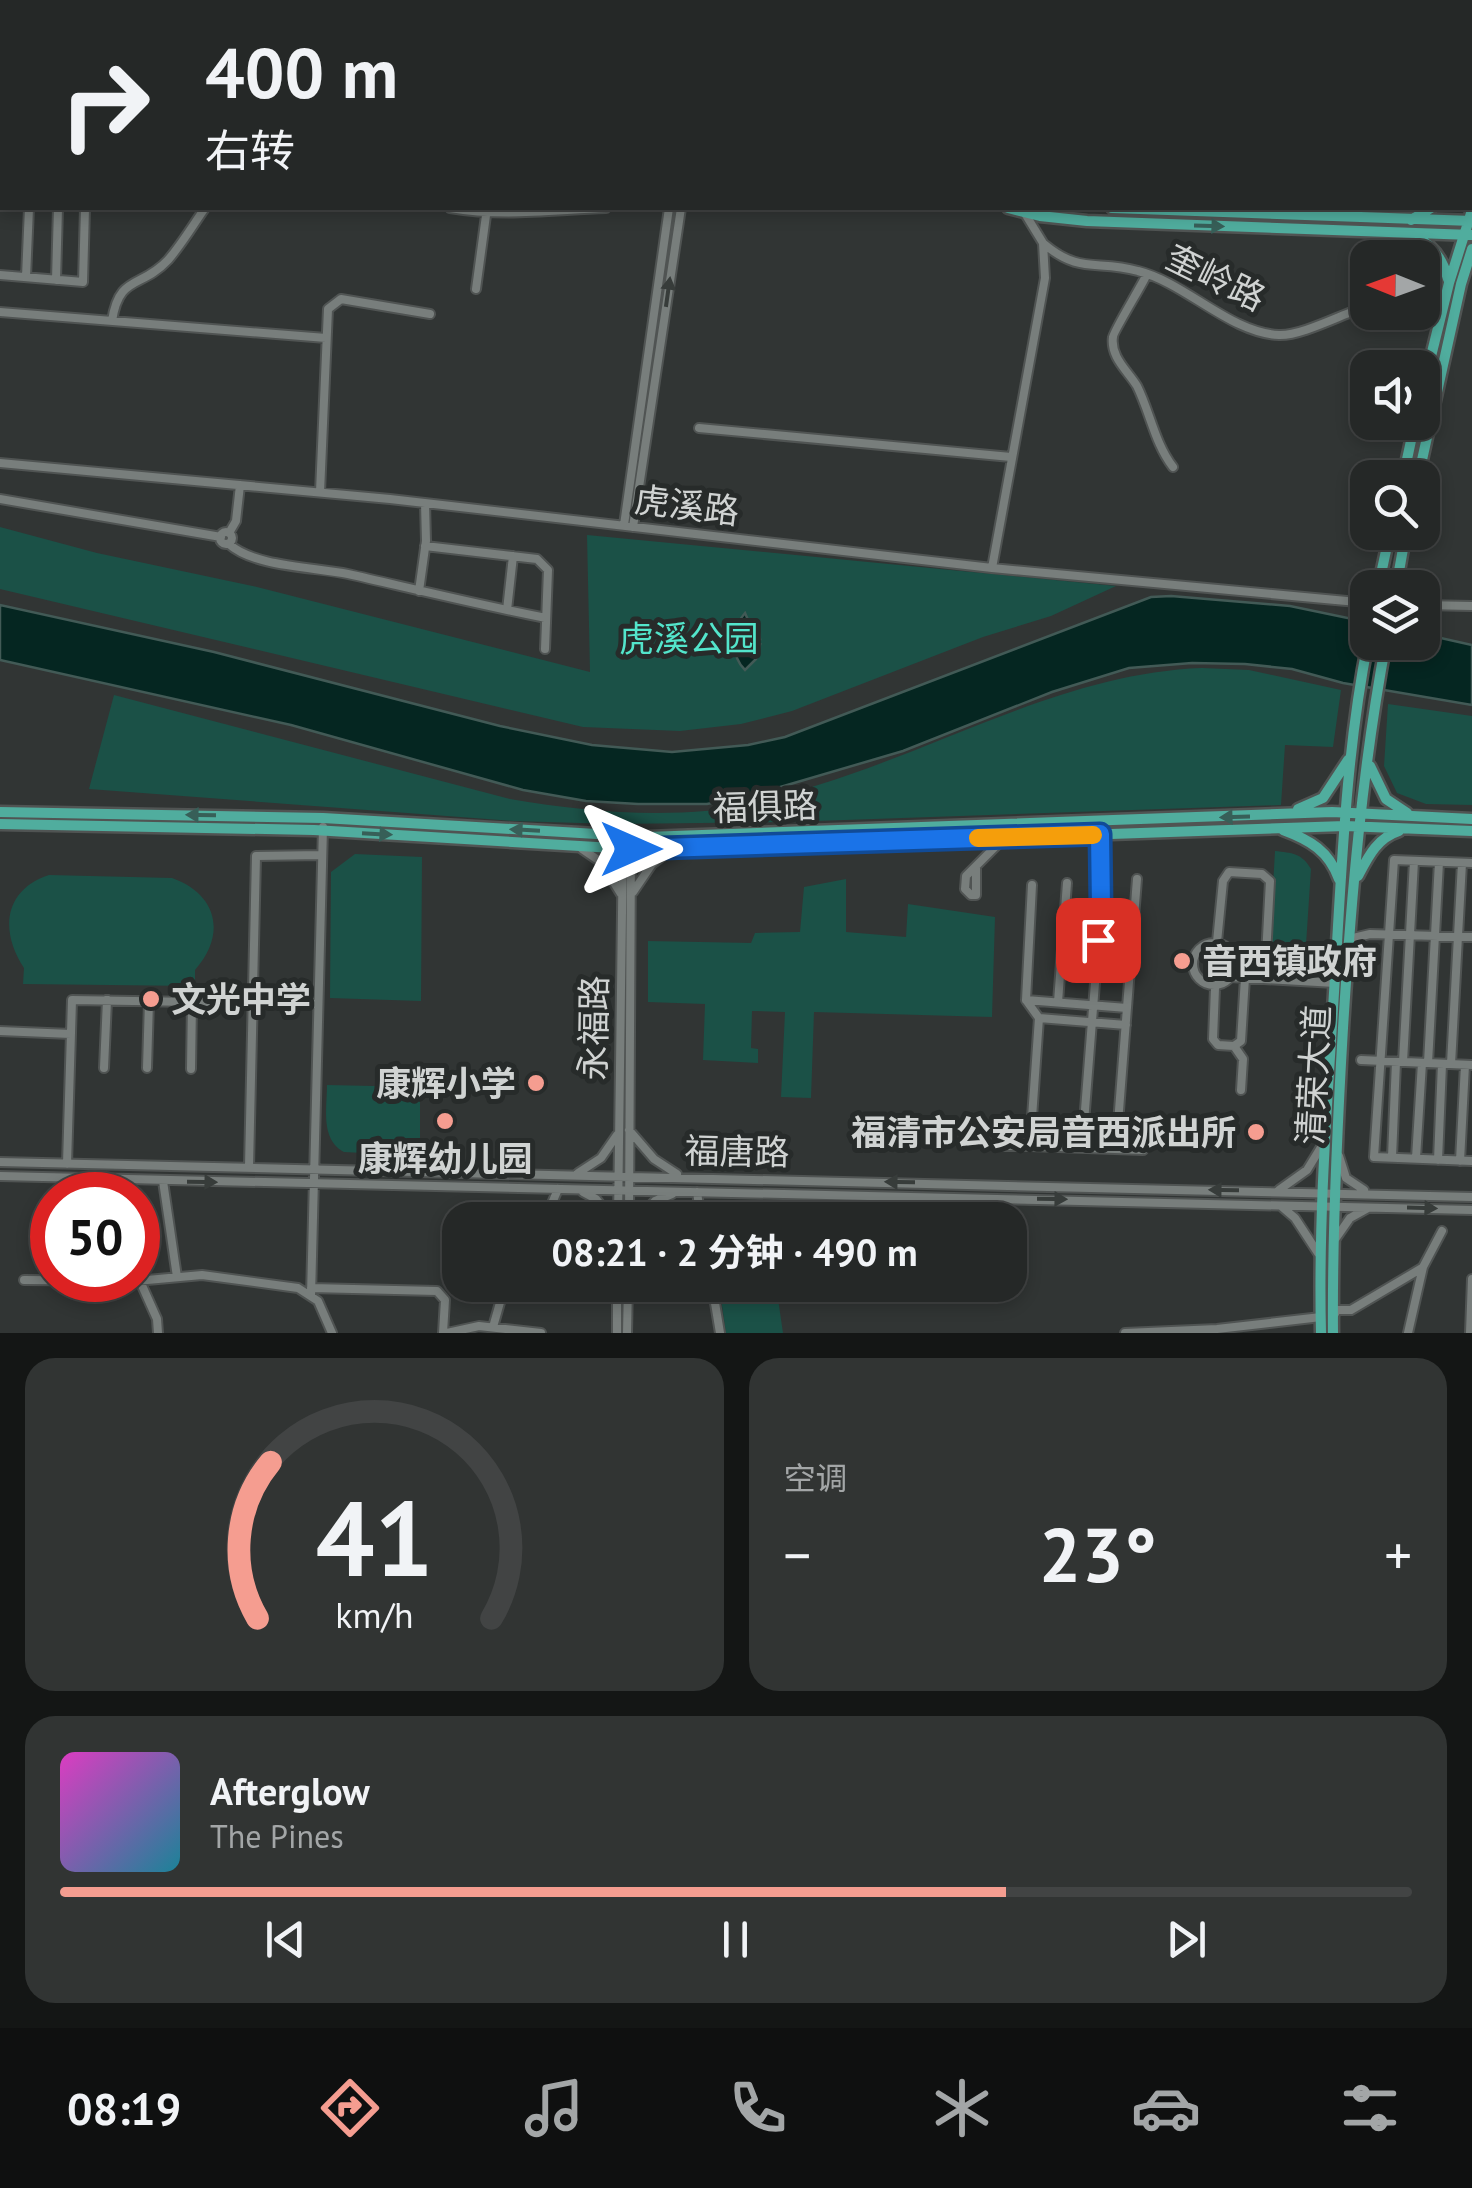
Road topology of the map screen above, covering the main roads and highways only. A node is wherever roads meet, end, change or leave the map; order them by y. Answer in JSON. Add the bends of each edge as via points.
{"nodes":[{"id":1,"x":1016,"y":210,"type":"edge"},
{"id":2,"x":1160,"y":210,"type":"edge"},
{"id":3,"x":1429,"y":210,"type":"edge"},
{"id":4,"x":1471,"y":218,"type":"edge"},
{"id":5,"x":1409,"y":227,"type":"junction"},
{"id":6,"x":1468,"y":235,"type":"edge"},
{"id":7,"x":1472,"y":249,"type":"edge"},
{"id":8,"x":1472,"y":275,"type":"edge"},
{"id":9,"x":1455,"y":284,"type":"junction"},
{"id":10,"x":1435,"y":350,"type":"edge"},
{"id":11,"x":1421,"y":460,"type":"edge"},
{"id":12,"x":1364,"y":660,"type":"edge"},
{"id":13,"x":1383,"y":660,"type":"edge"},
{"id":14,"x":1351,"y":755,"type":"junction"},
{"id":15,"x":1368,"y":757,"type":"junction"},
{"id":16,"x":0,"y":812,"type":"edge"},
{"id":17,"x":1346,"y":812,"type":"junction"},
{"id":18,"x":1363,"y":813,"type":"junction"},
{"id":19,"x":1279,"y":815,"type":"junction"},
{"id":20,"x":1472,"y":820,"type":"edge"},
{"id":21,"x":1412,"y":822,"type":"junction"},
{"id":22,"x":0,"y":824,"type":"edge"},
{"id":23,"x":323,"y":824,"type":"junction"},
{"id":24,"x":1345,"y":826,"type":"junction"},
{"id":25,"x":1361,"y":826,"type":"junction"},
{"id":26,"x":1277,"y":828,"type":"junction"},
{"id":27,"x":1472,"y":831,"type":"edge"},
{"id":28,"x":627,"y":842,"type":"junction"},
{"id":29,"x":1347,"y":885,"type":"junction"},
{"id":30,"x":1331,"y":1140,"type":"junction"},
{"id":31,"x":1326,"y":1260,"type":"junction"},
{"id":32,"x":1327,"y":1317,"type":"junction"},
{"id":33,"x":1321,"y":1333,"type":"edge"},
{"id":34,"x":1333,"y":1333,"type":"edge"}],
"edges":[{"from":1,"to":5,"type":"main road","one_way":true,"via":[[1087,221]]},
{"from":2,"to":5,"type":"main road"},
{"from":3,"to":5,"type":"main road"},
{"from":4,"to":5,"type":"main road"},
{"from":4,"to":6,"type":"main road"},
{"from":5,"to":6,"type":"main road"},
{"from":5,"to":9,"type":"main road"},
{"from":6,"to":9,"type":"main road"},
{"from":7,"to":9,"type":"main road"},
{"from":8,"to":9,"type":"main road"},
{"from":9,"to":10,"type":"main road"},
{"from":9,"to":11,"type":"main road"},
{"from":12,"to":14,"type":"main road","name":"清荣大道"},
{"from":13,"to":15,"type":"main road","name":"清荣大道"},
{"from":14,"to":17,"type":"main road","name":"清荣大道"},
{"from":14,"to":19,"type":"main road","via":[[1323,798]]},
{"from":15,"to":18,"type":"main road","name":"清荣大道"},
{"from":15,"to":21,"type":"main road","via":[[1386,799]]},
{"from":23,"to":16,"type":"main road","name":"福俱路","one_way":true},
{"from":17,"to":18,"type":"main road","name":"福俱路"},
{"from":17,"to":19,"type":"main road","name":"福俱路"},
{"from":17,"to":24,"type":"main road","name":"清荣大道"},
{"from":18,"to":21,"type":"main road","name":"福俱路"},
{"from":18,"to":25,"type":"main road","name":"清荣大道"},
{"from":19,"to":28,"type":"main road","name":"福俱路","one_way":true},
{"from":20,"to":21,"type":"main road","name":"福俱路"},
{"from":21,"to":25,"type":"main road","name":"福俱路"},
{"from":21,"to":27,"type":"main road","name":"福俱路"},
{"from":21,"to":29,"type":"main road","via":[[1383,838]]},
{"from":22,"to":23,"type":"main road","name":"福俱路"},
{"from":28,"to":23,"type":"main road","name":"福俱路","one_way":true},
{"from":23,"to":28,"type":"main road","name":"福俱路","one_way":true,"via":[[573,846]]},
{"from":24,"to":25,"type":"main road","name":"福俱路"},
{"from":24,"to":26,"type":"main road","name":"福俱路"},
{"from":24,"to":29,"type":"main road","name":"清荣大道"},
{"from":25,"to":29,"type":"main road","name":"清荣大道"},
{"from":26,"to":28,"type":"main road","name":"福俱路","via":[[672,849]]},
{"from":26,"to":29,"type":"main road","via":[[1326,854]]},
{"from":29,"to":30,"type":"main road","name":"清荣大道","via":[[1335,983]]},
{"from":29,"to":30,"type":"main road","name":"清荣大道","via":[[1349,939]]},
{"from":30,"to":31,"type":"main road","name":"清荣大道","via":[[1335,1192]]},
{"from":30,"to":31,"type":"main road","name":"清荣大道","via":[[1322,1192]]},
{"from":31,"to":32,"type":"main road","name":"清荣大道"},
{"from":32,"to":33,"type":"main road","name":"清荣大道"},
{"from":32,"to":34,"type":"main road","name":"清荣大道"}]}
